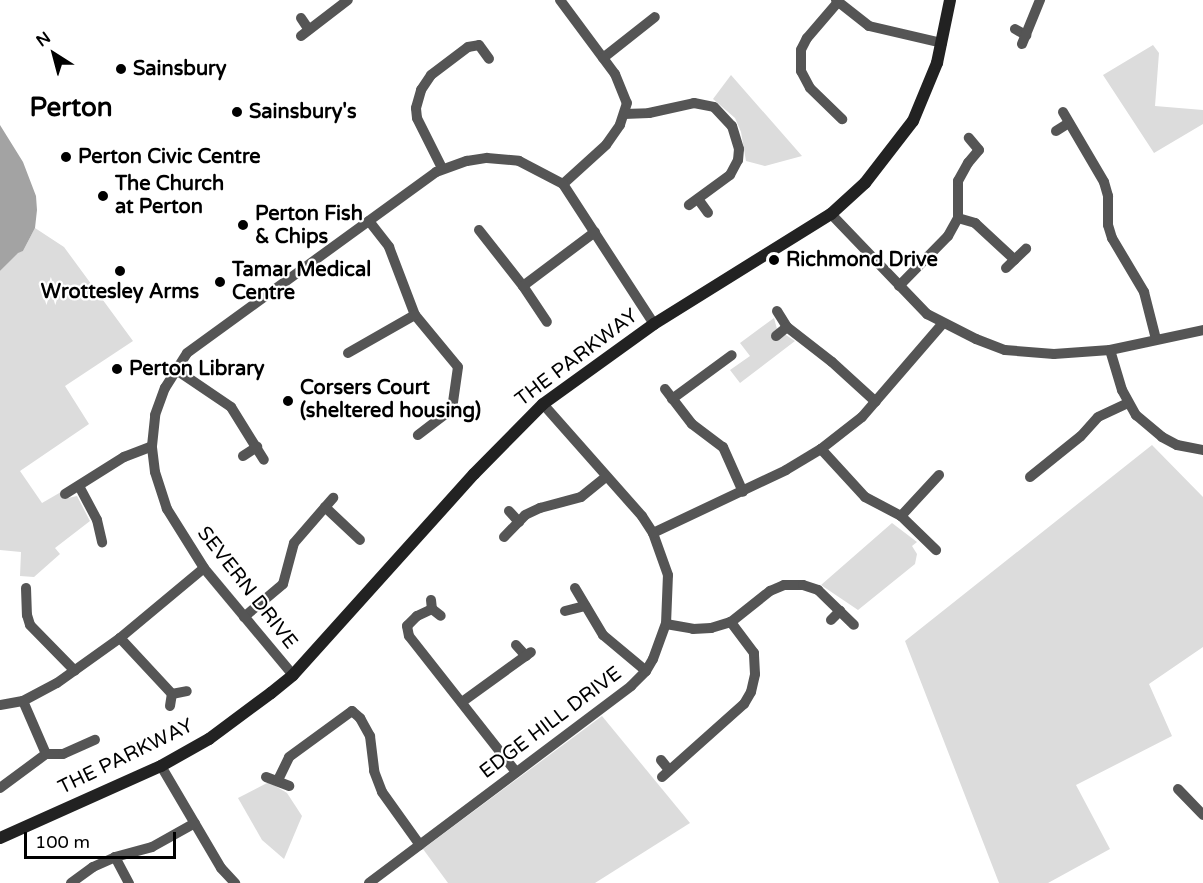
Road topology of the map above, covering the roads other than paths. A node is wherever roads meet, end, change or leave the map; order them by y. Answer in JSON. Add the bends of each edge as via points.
{"nodes":[{"id":1,"x":348,"y":0,"type":"edge"},
{"id":2,"x":560,"y":0,"type":"edge"},
{"id":3,"x":950,"y":0,"type":"edge"},
{"id":4,"x":1040,"y":0,"type":"edge"},
{"id":5,"x":837,"y":1,"type":"edge"},
{"id":6,"x":301,"y":18,"type":"dead end"},
{"id":7,"x":651,"y":25,"type":"dead end"},
{"id":8,"x":1015,"y":29,"type":"dead end"},
{"id":9,"x":942,"y":43,"type":"junction"},
{"id":10,"x":603,"y":58,"type":"junction"},
{"id":11,"x":489,"y":59,"type":"dead end"},
{"id":12,"x":1063,"y":112,"type":"dead end"},
{"id":13,"x":624,"y":114,"type":"junction"},
{"id":14,"x":842,"y":119,"type":"dead end"},
{"id":15,"x":1069,"y":123,"type":"junction"},
{"id":16,"x":1056,"y":131,"type":"dead end"},
{"id":17,"x":969,"y":138,"type":"dead end"},
{"id":18,"x":442,"y":168,"type":"junction"},
{"id":19,"x":563,"y":184,"type":"junction"},
{"id":20,"x":708,"y":213,"type":"dead end"},
{"id":21,"x":831,"y":214,"type":"junction"},
{"id":22,"x":958,"y":218,"type":"junction"},
{"id":23,"x":369,"y":221,"type":"junction"},
{"id":24,"x":479,"y":230,"type":"dead end"},
{"id":25,"x":595,"y":232,"type":"junction"},
{"id":26,"x":1026,"y":249,"type":"dead end"},
{"id":27,"x":1015,"y":260,"type":"junction"},
{"id":28,"x":1005,"y":268,"type":"dead end"},
{"id":29,"x":523,"y":286,"type":"junction"},
{"id":30,"x":899,"y":286,"type":"junction"},
{"id":31,"x":777,"y":311,"type":"dead end"},
{"id":32,"x":415,"y":315,"type":"junction"},
{"id":33,"x":547,"y":322,"type":"dead end"},
{"id":34,"x":943,"y":323,"type":"junction"},
{"id":35,"x":654,"y":324,"type":"junction"},
{"id":36,"x":787,"y":327,"type":"junction"},
{"id":37,"x":1203,"y":330,"type":"edge"},
{"id":38,"x":776,"y":336,"type":"dead end"},
{"id":39,"x":1156,"y":339,"type":"junction"},
{"id":40,"x":1110,"y":350,"type":"junction"},
{"id":41,"x":348,"y":353,"type":"dead end"},
{"id":42,"x":732,"y":355,"type":"dead end"},
{"id":43,"x":175,"y":369,"type":"junction"},
{"id":44,"x":665,"y":389,"type":"dead end"},
{"id":45,"x":672,"y":399,"type":"junction"},
{"id":46,"x":876,"y":402,"type":"junction"},
{"id":47,"x":1128,"y":403,"type":"junction"},
{"id":48,"x":543,"y":404,"type":"junction"},
{"id":49,"x":418,"y":435,"type":"dead end"},
{"id":50,"x":152,"y":446,"type":"junction"},
{"id":51,"x":257,"y":447,"type":"junction"},
{"id":52,"x":822,"y":449,"type":"junction"},
{"id":53,"x":1203,"y":450,"type":"edge"},
{"id":54,"x":243,"y":456,"type":"dead end"},
{"id":55,"x":264,"y":460,"type":"dead end"},
{"id":56,"x":939,"y":475,"type":"dead end"},
{"id":57,"x":606,"y":477,"type":"junction"},
{"id":58,"x":1030,"y":477,"type":"dead end"},
{"id":59,"x":79,"y":486,"type":"junction"},
{"id":60,"x":743,"y":492,"type":"junction"},
{"id":61,"x":65,"y":494,"type":"dead end"},
{"id":62,"x":333,"y":498,"type":"dead end"},
{"id":63,"x":325,"y":507,"type":"junction"},
{"id":64,"x":509,"y":511,"type":"dead end"},
{"id":65,"x":901,"y":516,"type":"junction"},
{"id":66,"x":519,"y":522,"type":"junction"},
{"id":67,"x":652,"y":533,"type":"junction"},
{"id":68,"x":504,"y":537,"type":"dead end"},
{"id":69,"x":353,"y":539,"type":"dead end"},
{"id":70,"x":102,"y":542,"type":"dead end"},
{"id":71,"x":936,"y":550,"type":"dead end"},
{"id":72,"x":204,"y":568,"type":"junction"},
{"id":73,"x":26,"y":588,"type":"dead end"},
{"id":74,"x":575,"y":588,"type":"dead end"},
{"id":75,"x":585,"y":606,"type":"junction"},
{"id":76,"x":435,"y":608,"type":"dead end"},
{"id":77,"x":566,"y":611,"type":"dead end"},
{"id":78,"x":840,"y":611,"type":"junction"},
{"id":79,"x":244,"y":617,"type":"junction"},
{"id":80,"x":831,"y":620,"type":"dead end"},
{"id":81,"x":731,"y":622,"type":"junction"},
{"id":82,"x":666,"y":624,"type":"junction"},
{"id":83,"x":854,"y":625,"type":"dead end"},
{"id":84,"x":120,"y":638,"type":"junction"},
{"id":85,"x":516,"y":645,"type":"dead end"},
{"id":86,"x":75,"y":671,"type":"junction"},
{"id":87,"x":646,"y":671,"type":"junction"},
{"id":88,"x":293,"y":675,"type":"junction"},
{"id":89,"x":187,"y":692,"type":"dead end"},
{"id":90,"x":172,"y":694,"type":"junction"},
{"id":91,"x":23,"y":701,"type":"junction"},
{"id":92,"x":462,"y":702,"type":"junction"},
{"id":93,"x":0,"y":705,"type":"edge"},
{"id":94,"x":170,"y":706,"type":"dead end"},
{"id":95,"x":95,"y":740,"type":"dead end"},
{"id":96,"x":46,"y":754,"type":"junction"},
{"id":97,"x":661,"y":760,"type":"dead end"},
{"id":98,"x":161,"y":766,"type":"junction"},
{"id":99,"x":516,"y":772,"type":"junction"},
{"id":100,"x":266,"y":777,"type":"dead end"},
{"id":101,"x":278,"y":780,"type":"junction"},
{"id":102,"x":289,"y":786,"type":"dead end"},
{"id":103,"x":0,"y":788,"type":"edge"},
{"id":104,"x":1178,"y":789,"type":"dead end"},
{"id":105,"x":1203,"y":815,"type":"edge"},
{"id":106,"x":195,"y":823,"type":"junction"},
{"id":107,"x":1,"y":839,"type":"edge"},
{"id":108,"x":420,"y":845,"type":"junction"},
{"id":109,"x":115,"y":857,"type":"junction"},
{"id":110,"x":385,"y":878,"type":"edge"},
{"id":111,"x":71,"y":883,"type":"edge"},
{"id":112,"x":129,"y":883,"type":"edge"},
{"id":113,"x":235,"y":883,"type":"edge"},
{"id":114,"x":369,"y":883,"type":"edge"}],
"edges":[{"from":1,"to":6,"type":"street","via":[[305,33]]},
{"from":2,"to":10,"type":"street"},
{"from":3,"to":9,"type":"street","name":"THE PARKWAY"},
{"from":4,"to":8,"type":"street","via":[[1024,39]]},
{"from":5,"to":9,"type":"street","via":[[877,29]]},
{"from":5,"to":14,"type":"street","via":[[807,38],[801,50],[801,71],[810,88]]},
{"from":7,"to":10,"type":"street"},
{"from":9,"to":21,"type":"street","name":"THE PARKWAY","via":[[931,82],[904,136],[865,183]]},
{"from":10,"to":13,"type":"street","via":[[622,88],[627,103]]},
{"from":11,"to":18,"type":"street","via":[[479,45],[468,47],[431,75],[421,90],[417,118]]},
{"from":12,"to":15,"type":"street"},
{"from":13,"to":19,"type":"street","via":[[606,145]]},
{"from":13,"to":20,"type":"street","via":[[694,104],[714,107],[723,115],[737,137],[738,160],[730,176],[693,202]]},
{"from":15,"to":16,"type":"street"},
{"from":15,"to":39,"type":"street","via":[[1104,182],[1108,225],[1144,292]]},
{"from":17,"to":22,"type":"street","via":[[979,150],[958,181]]},
{"from":18,"to":19,"type":"street","name":"SEVERN DRIVE","via":[[503,158],[534,167]]},
{"from":18,"to":23,"type":"street","name":"SEVERN DRIVE"},
{"from":19,"to":25,"type":"street","name":"SEVERN DRIVE"},
{"from":21,"to":30,"type":"street"},
{"from":21,"to":35,"type":"street","name":"THE PARKWAY"},
{"from":22,"to":27,"type":"street","via":[[975,223]]},
{"from":22,"to":30,"type":"street","via":[[948,236]]},
{"from":23,"to":32,"type":"street","via":[[389,247]]},
{"from":23,"to":43,"type":"street","name":"SEVERN DRIVE","via":[[195,347]]},
{"from":24,"to":29,"type":"street"},
{"from":25,"to":29,"type":"street"},
{"from":25,"to":35,"type":"street","name":"SEVERN DRIVE"},
{"from":26,"to":27,"type":"street"},
{"from":27,"to":28,"type":"street"},
{"from":29,"to":33,"type":"street"},
{"from":30,"to":34,"type":"street","via":[[927,314]]},
{"from":31,"to":36,"type":"street"},
{"from":32,"to":41,"type":"street"},
{"from":32,"to":49,"type":"street","via":[[458,367],[452,410]]},
{"from":34,"to":40,"type":"street","via":[[1005,350],[1054,354]]},
{"from":34,"to":46,"type":"street"},
{"from":35,"to":48,"type":"street","name":"THE PARKWAY"},
{"from":36,"to":38,"type":"street"},
{"from":36,"to":46,"type":"street"},
{"from":37,"to":39,"type":"street"},
{"from":39,"to":40,"type":"street"},
{"from":40,"to":47,"type":"street"},
{"from":42,"to":45,"type":"street"},
{"from":43,"to":50,"type":"street","name":"SEVERN DRIVE","via":[[159,400]]},
{"from":43,"to":51,"type":"street","via":[[231,407]]},
{"from":44,"to":45,"type":"street"},
{"from":45,"to":60,"type":"street","via":[[692,424],[723,447]]},
{"from":46,"to":52,"type":"street"},
{"from":47,"to":53,"type":"street","via":[[1162,437],[1177,445]]},
{"from":47,"to":58,"type":"street","via":[[1098,417]]},
{"from":48,"to":57,"type":"street","name":"EDGE HILL DRIVE"},
{"from":48,"to":88,"type":"street","name":"THE PARKWAY","via":[[416,537]]},
{"from":50,"to":59,"type":"street","via":[[124,457]]},
{"from":50,"to":72,"type":"street","name":"SEVERN DRIVE","via":[[155,472],[168,509]]},
{"from":51,"to":54,"type":"street"},
{"from":51,"to":55,"type":"street"},
{"from":52,"to":60,"type":"street"},
{"from":52,"to":65,"type":"street","via":[[865,497]]},
{"from":56,"to":65,"type":"street"},
{"from":57,"to":66,"type":"street","via":[[581,497],[540,508]]},
{"from":57,"to":67,"type":"street","name":"EDGE HILL DRIVE","via":[[642,516]]},
{"from":59,"to":61,"type":"street"},
{"from":59,"to":70,"type":"street","via":[[97,520]]},
{"from":60,"to":67,"type":"street"},
{"from":62,"to":63,"type":"street"},
{"from":63,"to":69,"type":"street"},
{"from":63,"to":79,"type":"street","via":[[294,543],[283,584]]},
{"from":64,"to":66,"type":"street"},
{"from":65,"to":71,"type":"street"},
{"from":66,"to":68,"type":"street"},
{"from":67,"to":82,"type":"street","name":"EDGE HILL DRIVE","via":[[668,575]]},
{"from":72,"to":79,"type":"street","name":"SEVERN DRIVE"},
{"from":72,"to":84,"type":"street"},
{"from":73,"to":86,"type":"street","via":[[30,625]]},
{"from":74,"to":75,"type":"street"},
{"from":75,"to":77,"type":"street"},
{"from":75,"to":87,"type":"street","via":[[603,635]]},
{"from":76,"to":92,"type":"street","via":[[417,616],[407,626],[409,636]]},
{"from":78,"to":80,"type":"street"},
{"from":78,"to":81,"type":"street","via":[[818,590],[784,585],[770,591]]},
{"from":78,"to":83,"type":"street"},
{"from":79,"to":88,"type":"street","name":"SEVERN DRIVE"},
{"from":81,"to":82,"type":"street","via":[[693,629]]},
{"from":81,"to":97,"type":"street","via":[[754,653],[751,693],[744,704],[666,773]]},
{"from":82,"to":87,"type":"street","name":"EDGE HILL DRIVE"},
{"from":84,"to":86,"type":"street"},
{"from":84,"to":90,"type":"street"},
{"from":85,"to":92,"type":"street","via":[[529,654]]},
{"from":86,"to":91,"type":"street"},
{"from":87,"to":99,"type":"street","name":"EDGE HILL DRIVE","via":[[602,709]]},
{"from":88,"to":98,"type":"street","name":"THE PARKWAY","via":[[209,739]]},
{"from":89,"to":90,"type":"street"},
{"from":90,"to":94,"type":"street"},
{"from":91,"to":93,"type":"street"},
{"from":91,"to":96,"type":"street"},
{"from":92,"to":99,"type":"street"},
{"from":95,"to":96,"type":"street","via":[[63,754]]},
{"from":96,"to":103,"type":"street"},
{"from":98,"to":106,"type":"street"},
{"from":98,"to":107,"type":"street","name":"THE PARKWAY"},
{"from":99,"to":108,"type":"street","name":"EDGE HILL DRIVE"},
{"from":100,"to":101,"type":"street"},
{"from":101,"to":102,"type":"street"},
{"from":101,"to":108,"type":"street","via":[[289,757],[352,711],[370,736],[374,771],[382,792]]},
{"from":104,"to":105,"type":"street"},
{"from":106,"to":109,"type":"street","via":[[152,847]]},
{"from":106,"to":113,"type":"street","via":[[221,868]]},
{"from":108,"to":110,"type":"street","name":"EDGE HILL DRIVE"},
{"from":109,"to":111,"type":"street"},
{"from":109,"to":112,"type":"street"},
{"from":110,"to":114,"type":"street","name":"EDGE HILL DRIVE"}]}
